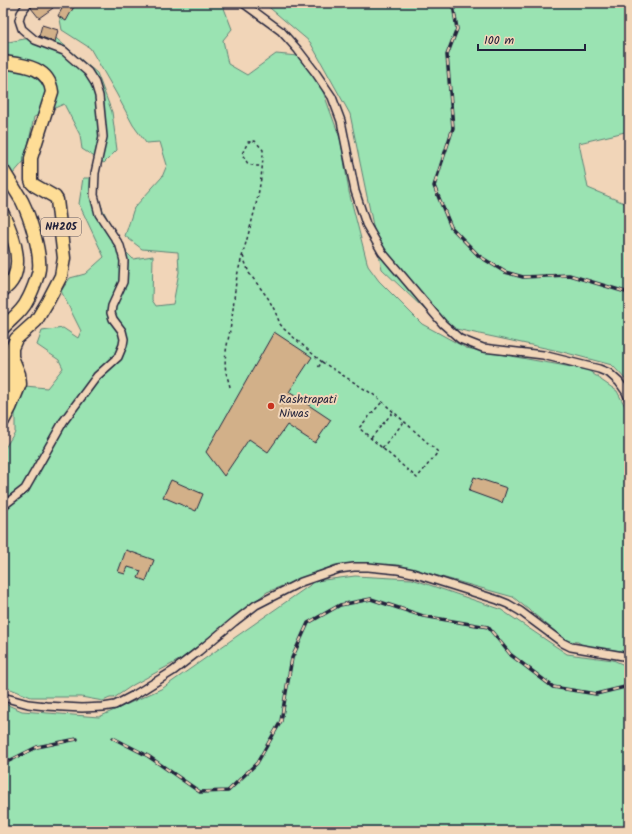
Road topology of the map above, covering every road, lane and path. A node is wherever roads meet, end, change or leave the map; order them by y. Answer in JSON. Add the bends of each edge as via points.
{"nodes":[{"id":1,"x":28,"y":3,"type":"edge"},
{"id":2,"x":243,"y":3,"type":"edge"},
{"id":3,"x":3,"y":62,"type":"edge"},
{"id":4,"x":262,"y":166,"type":"junction"},
{"id":5,"x":3,"y":170,"type":"edge"},
{"id":6,"x":3,"y":214,"type":"edge"},
{"id":7,"x":243,"y":256,"type":"junction"},
{"id":8,"x":3,"y":290,"type":"edge"},
{"id":9,"x":3,"y":328,"type":"edge"},
{"id":10,"x":322,"y":362,"type":"junction"},
{"id":11,"x":3,"y":364,"type":"edge"},
{"id":12,"x":317,"y":369,"type":"dead end"},
{"id":13,"x":230,"y":387,"type":"dead end"},
{"id":14,"x":3,"y":399,"type":"edge"},
{"id":15,"x":629,"y":399,"type":"edge"},
{"id":16,"x":382,"y":402,"type":"junction"},
{"id":17,"x":393,"y":412,"type":"junction"},
{"id":18,"x":3,"y":421,"type":"edge"},
{"id":19,"x":404,"y":422,"type":"junction"},
{"id":20,"x":371,"y":438,"type":"junction"},
{"id":21,"x":382,"y":448,"type":"junction"},
{"id":22,"x":3,"y":506,"type":"edge"},
{"id":23,"x":629,"y":657,"type":"edge"},
{"id":24,"x":3,"y":697,"type":"edge"}],
"edges":[{"from":1,"to":22,"type":"street","via":[[19,20],[22,29],[35,40],[64,51],[88,72],[99,96],[103,137],[95,173],[94,195],[99,214],[120,246],[124,261],[123,282],[111,313],[124,339],[118,356],[97,376],[63,422],[25,489]]},
{"from":2,"to":15,"type":"street","via":[[281,30],[332,97],[341,121],[355,191],[366,224],[382,252],[443,324],[460,338],[482,348],[543,355],[609,373],[619,382]]},
{"from":3,"to":18,"type":"highway","number":"NH205","via":[[37,69],[51,85],[52,92],[31,158],[31,180],[34,185],[56,196],[64,258],[61,276],[48,301],[36,321],[16,339],[12,348],[20,384]]},
{"from":4,"to":4,"type":"path","via":[[263,150],[255,141],[248,142],[242,154],[248,164]]},
{"from":4,"to":7,"type":"path","via":[[254,214]]},
{"from":5,"to":9,"type":"highway","number":"NH205","via":[[22,202],[32,227],[39,256],[39,271],[27,302]]},
{"from":6,"to":8,"type":"highway","via":[[12,234],[17,260],[16,274],[9,286]]},
{"from":7,"to":10,"type":"path","via":[[248,274],[268,298],[280,324]]},
{"from":7,"to":13,"type":"path","via":[[226,348],[226,372]]},
{"from":10,"to":12,"type":"path"},
{"from":10,"to":16,"type":"path"},
{"from":11,"to":14,"type":"highway","via":[[9,384]]},
{"from":16,"to":17,"type":"path"},
{"from":16,"to":20,"type":"path","via":[[359,428]]},
{"from":17,"to":19,"type":"path"},
{"from":17,"to":20,"type":"path"},
{"from":19,"to":21,"type":"path"},
{"from":19,"to":21,"type":"path","via":[[438,452],[417,478]]},
{"from":20,"to":21,"type":"path"},
{"from":23,"to":24,"type":"street","via":[[571,647],[520,611],[498,600],[413,573],[354,567],[339,569],[301,582],[256,605],[173,671],[115,705],[102,708],[46,706]]}]}
